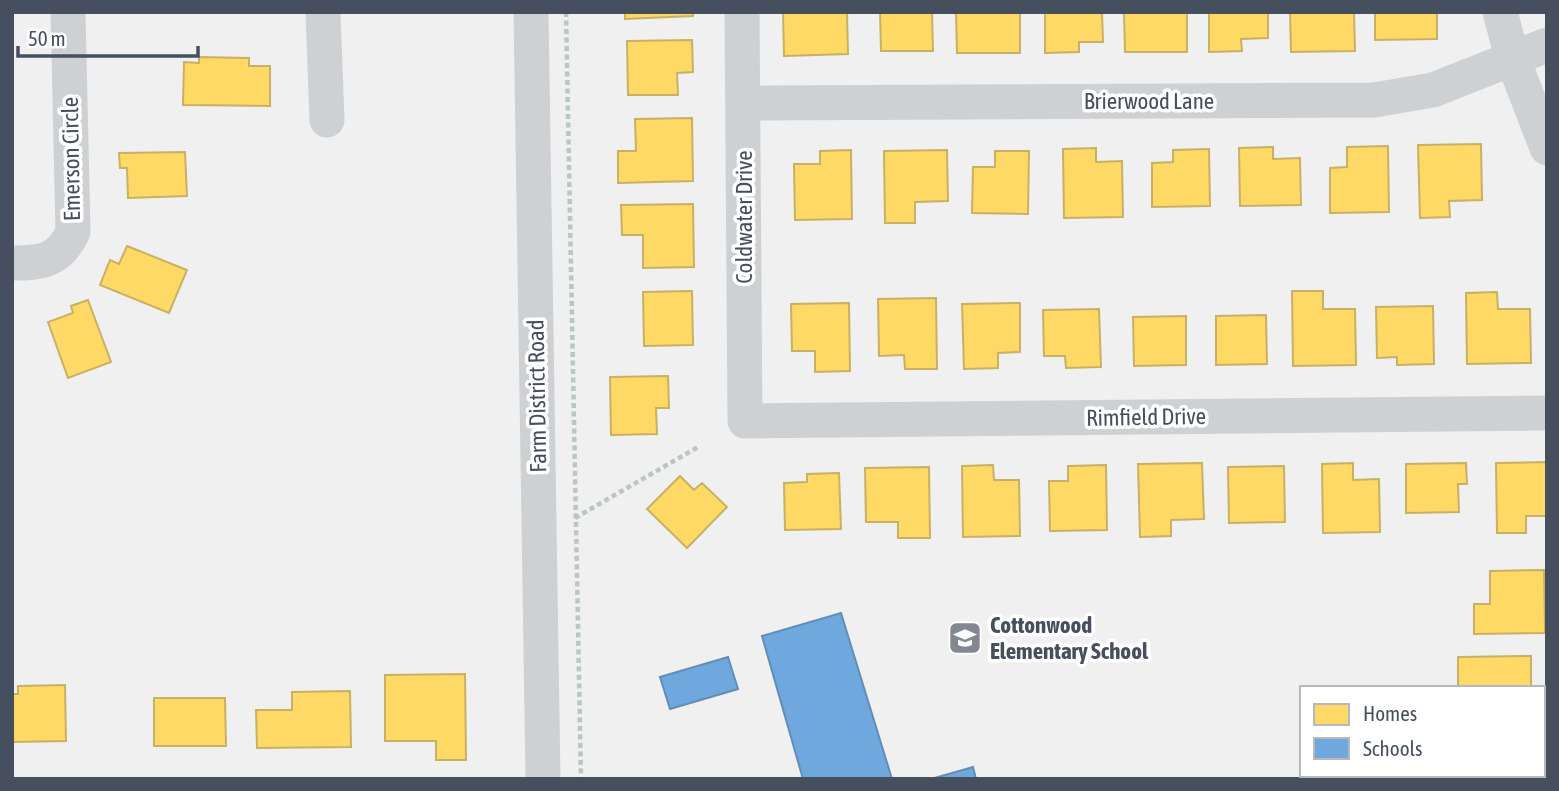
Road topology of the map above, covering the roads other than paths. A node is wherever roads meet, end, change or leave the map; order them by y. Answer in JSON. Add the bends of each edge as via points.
{"nodes":[{"id":1,"x":68,"y":12,"type":"edge"},
{"id":2,"x":323,"y":12,"type":"edge"},
{"id":3,"x":531,"y":12,"type":"edge"},
{"id":4,"x":742,"y":12,"type":"edge"},
{"id":5,"x":1500,"y":12,"type":"edge"},
{"id":6,"x":1547,"y":45,"type":"edge"},
{"id":7,"x":1512,"y":57,"type":"junction"},
{"id":8,"x":743,"y":103,"type":"junction"},
{"id":9,"x":327,"y":120,"type":"dead end"},
{"id":10,"x":1547,"y":148,"type":"edge"},
{"id":11,"x":12,"y":263,"type":"edge"},
{"id":12,"x":1547,"y":413,"type":"edge"},
{"id":13,"x":745,"y":421,"type":"joint"},
{"id":14,"x":543,"y":779,"type":"edge"}],
"edges":[{"from":1,"to":11,"type":"street","name":"Emerson Circle","via":[[73,232],[57,254],[43,262]]},
{"from":2,"to":9,"type":"street"},
{"from":3,"to":14,"type":"street","name":"Farm District Road"},
{"from":4,"to":8,"type":"street","name":"Coldwater Drive"},
{"from":5,"to":7,"type":"street"},
{"from":6,"to":7,"type":"street","name":"Brierwood Lane"},
{"from":7,"to":8,"type":"street","name":"Brierwood Lane","via":[[1433,90],[1374,100]]},
{"from":7,"to":10,"type":"street"},
{"from":8,"to":13,"type":"street","name":"Coldwater Drive"},
{"from":12,"to":13,"type":"street","name":"Rimfield Drive"}]}
